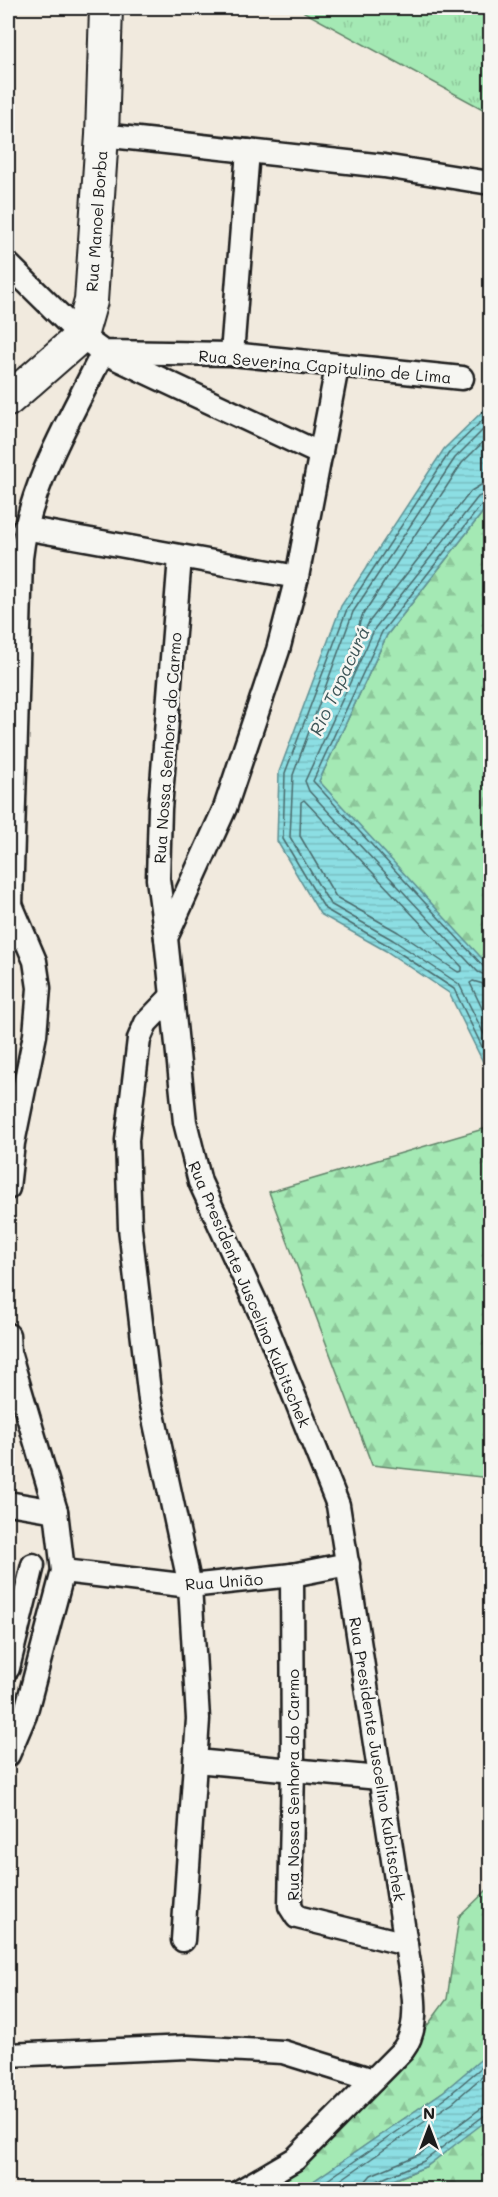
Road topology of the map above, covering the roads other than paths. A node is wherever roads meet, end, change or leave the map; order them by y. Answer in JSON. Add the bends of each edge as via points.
{"nodes":[{"id":1,"x":106,"y":8,"type":"edge"},
{"id":2,"x":102,"y":135,"type":"junction"},
{"id":3,"x":248,"y":151,"type":"junction"},
{"id":4,"x":490,"y":183,"type":"edge"},
{"id":5,"x":8,"y":264,"type":"edge"},
{"id":6,"x":92,"y":344,"type":"junction"},
{"id":7,"x":232,"y":354,"type":"junction"},
{"id":8,"x":337,"y":367,"type":"junction"},
{"id":9,"x":462,"y":378,"type":"dead end"},
{"id":10,"x":8,"y":400,"type":"edge"},
{"id":11,"x":321,"y":454,"type":"junction"},
{"id":12,"x":24,"y":528,"type":"junction"},
{"id":13,"x":180,"y":557,"type":"junction"},
{"id":14,"x":297,"y":577,"type":"junction"},
{"id":15,"x":11,"y":906,"type":"junction"},
{"id":16,"x":166,"y":938,"type":"junction"},
{"id":17,"x":8,"y":941,"type":"edge"},
{"id":18,"x":172,"y":996,"type":"junction"},
{"id":19,"x":8,"y":1188,"type":"edge"},
{"id":20,"x":8,"y":1335,"type":"edge"},
{"id":21,"x":8,"y":1503,"type":"edge"},
{"id":22,"x":56,"y":1511,"type":"junction"},
{"id":23,"x":348,"y":1564,"type":"junction"},
{"id":24,"x":33,"y":1565,"type":"dead end"},
{"id":25,"x":63,"y":1571,"type":"junction"},
{"id":26,"x":292,"y":1575,"type":"junction"},
{"id":27,"x":190,"y":1586,"type":"junction"},
{"id":28,"x":8,"y":1668,"type":"edge"},
{"id":29,"x":8,"y":1755,"type":"edge"},
{"id":30,"x":196,"y":1761,"type":"junction"},
{"id":31,"x":293,"y":1769,"type":"junction"},
{"id":32,"x":379,"y":1778,"type":"junction"},
{"id":33,"x":183,"y":1940,"type":"dead end"},
{"id":34,"x":406,"y":1944,"type":"junction"},
{"id":35,"x":8,"y":2055,"type":"edge"},
{"id":36,"x":373,"y":2080,"type":"junction"},
{"id":37,"x":242,"y":2190,"type":"edge"}],
"edges":[{"from":1,"to":2,"type":"street","name":"Rua Manoel Borba"},
{"from":2,"to":3,"type":"street"},
{"from":2,"to":6,"type":"street","name":"Rua Manoel Borba","via":[[91,301]]},
{"from":3,"to":4,"type":"street"},
{"from":3,"to":7,"type":"street"},
{"from":5,"to":6,"type":"street"},
{"from":6,"to":7,"type":"street","name":"Rua Severina Capitulino de Lima"},
{"from":6,"to":10,"type":"street"},
{"from":6,"to":11,"type":"street"},
{"from":6,"to":12,"type":"street"},
{"from":7,"to":8,"type":"street","name":"Rua Severina Capitulino de Lima"},
{"from":8,"to":9,"type":"street","name":"Rua Severina Capitulino de Lima"},
{"from":8,"to":11,"type":"street"},
{"from":11,"to":14,"type":"street"},
{"from":12,"to":13,"type":"street"},
{"from":12,"to":15,"type":"street"},
{"from":13,"to":14,"type":"street"},
{"from":13,"to":16,"type":"street","name":"Rua Nossa Senhora do Carmo","via":[[160,809],[158,879]]},
{"from":14,"to":16,"type":"street","via":[[278,650],[225,808]]},
{"from":15,"to":17,"type":"street"},
{"from":15,"to":19,"type":"street","via":[[35,961],[39,988],[35,1035]]},
{"from":16,"to":18,"type":"street","name":"Rua Presidente Juscelino Kubitschek"},
{"from":18,"to":23,"type":"street","name":"Rua Presidente Juscelino Kubitschek","via":[[185,1122],[200,1182],[265,1323],[338,1505]]},
{"from":18,"to":27,"type":"street","via":[[146,1023],[139,1039],[127,1140],[130,1228],[150,1400]]},
{"from":20,"to":22,"type":"street","via":[[9,1352]]},
{"from":21,"to":22,"type":"street"},
{"from":22,"to":25,"type":"street"},
{"from":23,"to":26,"type":"street","name":"Rua União"},
{"from":23,"to":32,"type":"street","name":"Rua Presidente Juscelino Kubitschek"},
{"from":24,"to":28,"type":"street"},
{"from":25,"to":27,"type":"street","name":"Rua União"},
{"from":25,"to":29,"type":"street","via":[[25,1715]]},
{"from":26,"to":27,"type":"street","name":"Rua União"},
{"from":26,"to":31,"type":"street","name":"Rua Nossa Senhora do Carmo"},
{"from":27,"to":30,"type":"street","via":[[198,1719]]},
{"from":30,"to":31,"type":"street"},
{"from":30,"to":33,"type":"street"},
{"from":31,"to":32,"type":"street"},
{"from":31,"to":34,"type":"street","name":"Rua Nossa Senhora do Carmo","via":[[292,1911],[297,1917]]},
{"from":32,"to":34,"type":"street","name":"Rua Presidente Juscelino Kubitschek"},
{"from":34,"to":36,"type":"street","name":"Rua Presidente Juscelino Kubitschek","via":[[413,2002],[410,2041]]},
{"from":35,"to":36,"type":"street","via":[[187,2047],[283,2052]]},
{"from":36,"to":37,"type":"street","name":"Rua Presidente Juscelino Kubitschek","via":[[295,2159]]}]}
